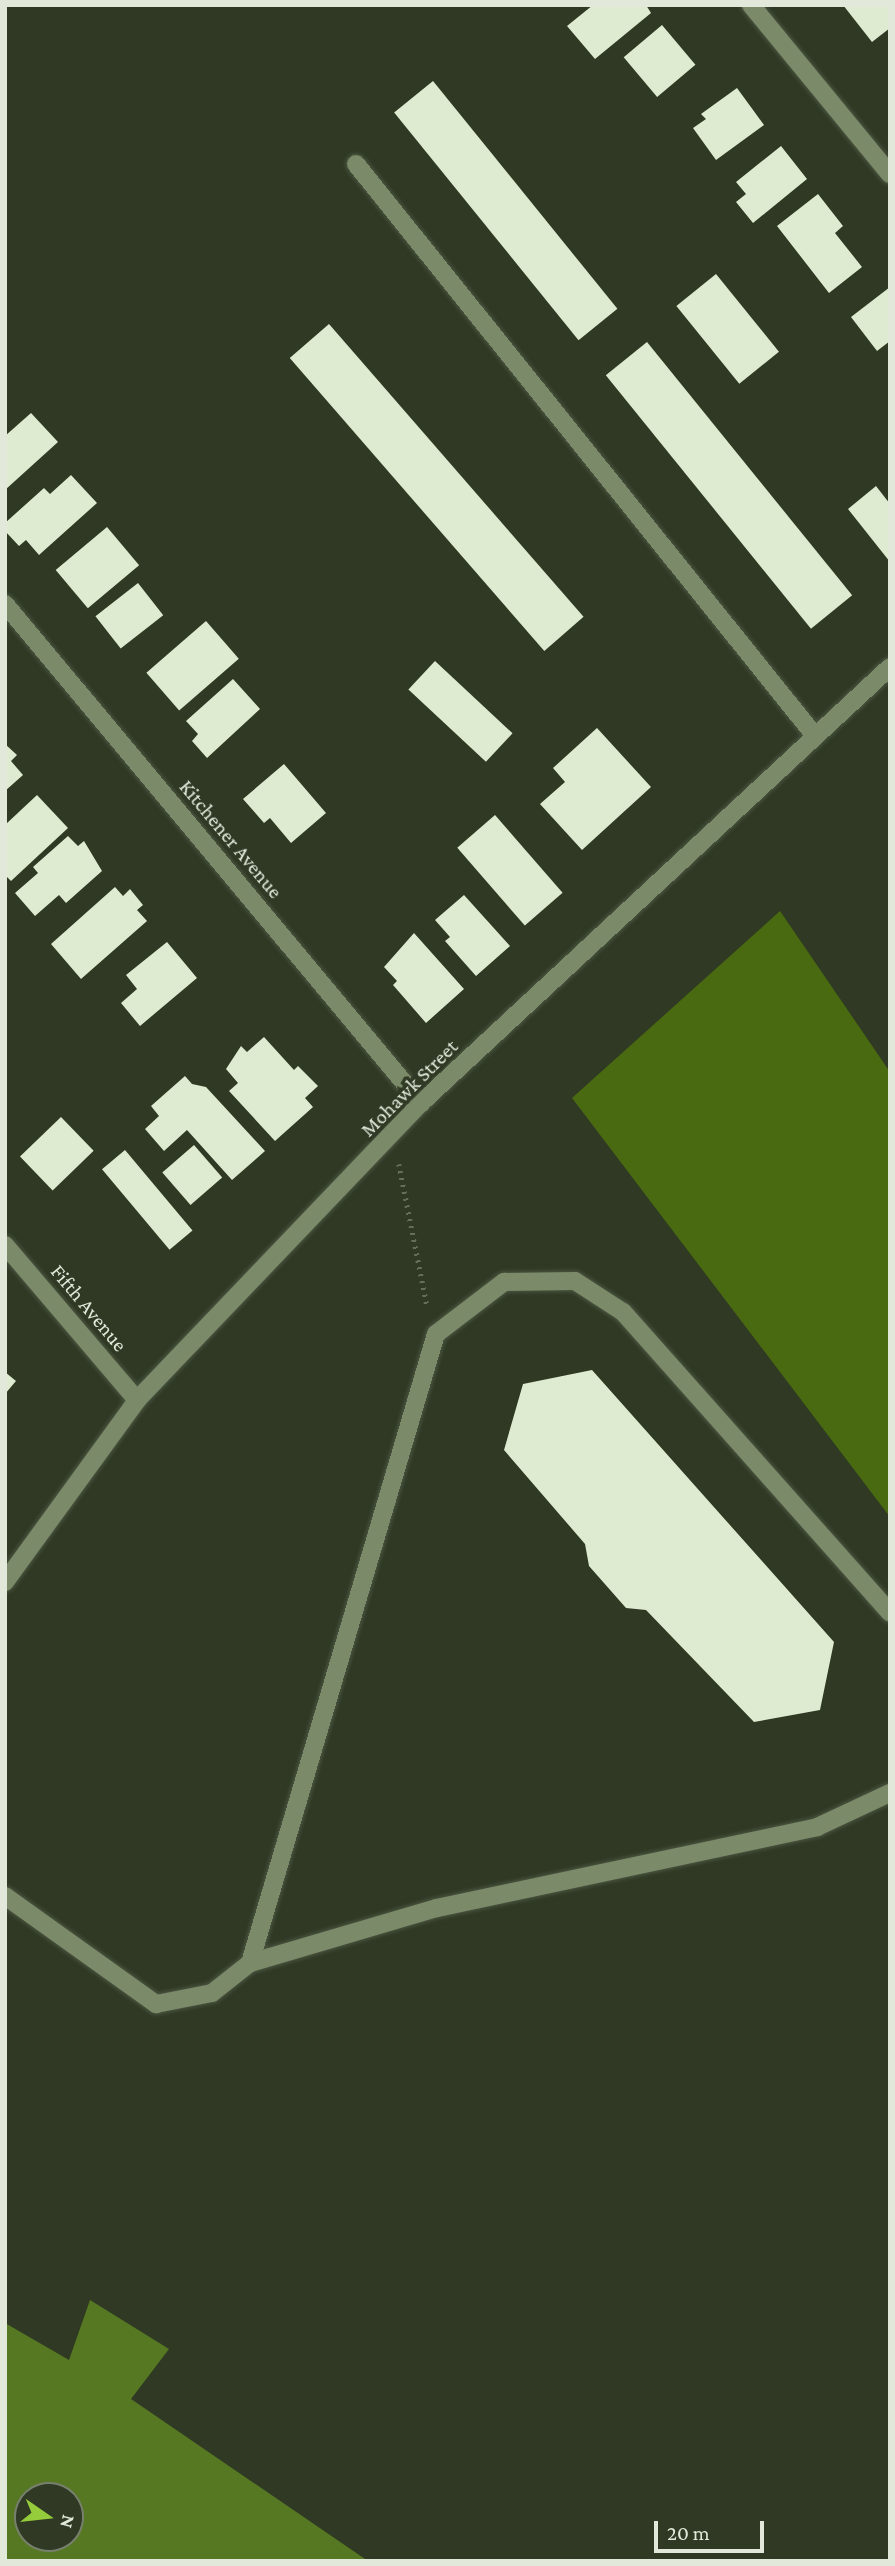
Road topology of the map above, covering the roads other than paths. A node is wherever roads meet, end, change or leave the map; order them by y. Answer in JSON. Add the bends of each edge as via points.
{"nodes":[{"id":1,"x":751,"y":5,"type":"edge"},
{"id":2,"x":356,"y":164,"type":"dead end"},
{"id":3,"x":890,"y":174,"type":"edge"},
{"id":4,"x":5,"y":604,"type":"edge"},
{"id":5,"x":890,"y":667,"type":"edge"},
{"id":6,"x":815,"y":736,"type":"junction"},
{"id":7,"x":421,"y":1103,"type":"junction"},
{"id":8,"x":5,"y":1245,"type":"edge"},
{"id":9,"x":137,"y":1400,"type":"junction"},
{"id":10,"x":5,"y":1582,"type":"edge"},
{"id":11,"x":890,"y":1613,"type":"edge"},
{"id":12,"x":890,"y":1793,"type":"edge"},
{"id":13,"x":5,"y":1896,"type":"edge"},
{"id":14,"x":250,"y":1963,"type":"junction"}],
"edges":[{"from":1,"to":3,"type":"street"},
{"from":2,"to":6,"type":"street"},
{"from":4,"to":7,"type":"street","name":"Kitchener Avenue"},
{"from":5,"to":6,"type":"street","name":"Mohawk Street"},
{"from":6,"to":7,"type":"street","name":"Mohawk Street"},
{"from":7,"to":9,"type":"street","name":"Mohawk Street"},
{"from":8,"to":9,"type":"street","name":"Fifth Avenue"},
{"from":9,"to":10,"type":"street","name":"Mohawk Street"},
{"from":11,"to":14,"type":"street","via":[[623,1312],[575,1281],[504,1282],[436,1334]]},
{"from":12,"to":14,"type":"street","via":[[817,1827],[437,1908]]},
{"from":13,"to":14,"type":"street","via":[[156,2004],[212,1993]]}]}
